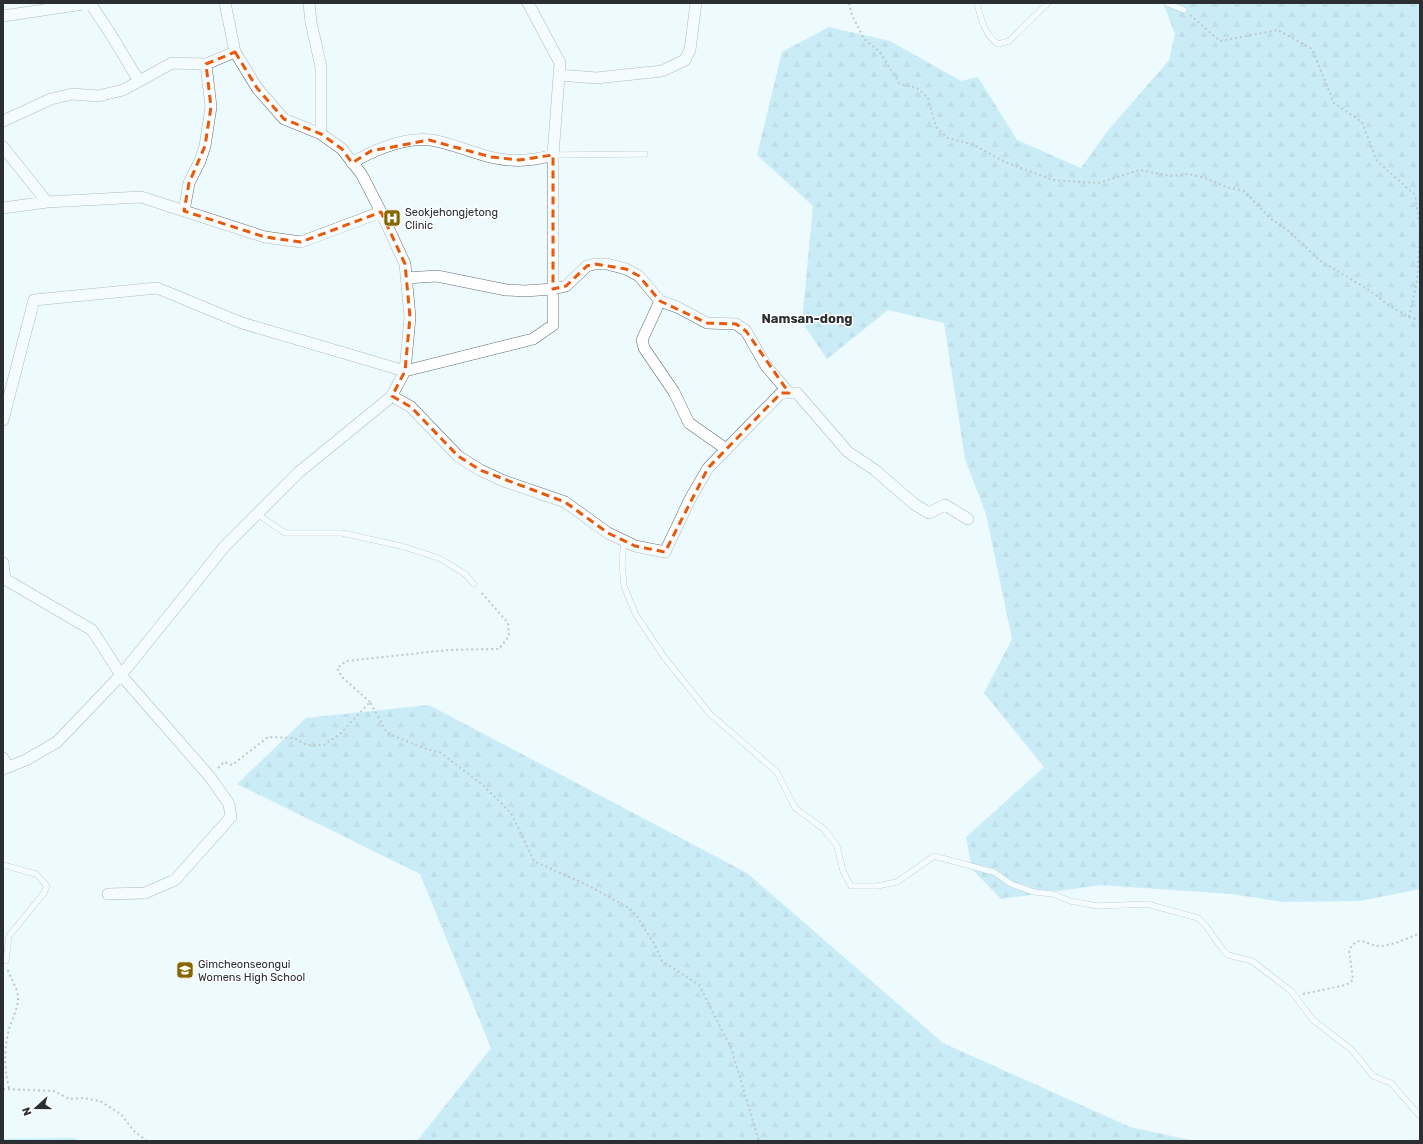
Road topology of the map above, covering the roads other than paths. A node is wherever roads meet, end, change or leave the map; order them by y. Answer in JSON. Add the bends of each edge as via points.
{"nodes":[{"id":1,"x":90,"y":3,"type":"edge"},
{"id":2,"x":226,"y":3,"type":"edge"},
{"id":3,"x":309,"y":3,"type":"edge"},
{"id":4,"x":528,"y":3,"type":"edge"},
{"id":5,"x":696,"y":3,"type":"edge"},
{"id":6,"x":977,"y":3,"type":"edge"},
{"id":7,"x":1048,"y":3,"type":"edge"},
{"id":8,"x":1166,"y":3,"type":"edge"},
{"id":9,"x":53,"y":6,"type":"edge"},
{"id":10,"x":1184,"y":10,"type":"road end"},
{"id":11,"x":3,"y":16,"type":"edge"},
{"id":12,"x":235,"y":52,"type":"junction"},
{"id":13,"x":206,"y":64,"type":"junction"},
{"id":14,"x":559,"y":75,"type":"junction"},
{"id":15,"x":139,"y":81,"type":"junction"},
{"id":16,"x":3,"y":121,"type":"edge"},
{"id":17,"x":321,"y":134,"type":"junction"},
{"id":18,"x":3,"y":147,"type":"edge"},
{"id":19,"x":645,"y":154,"type":"dead end"},
{"id":20,"x":553,"y":155,"type":"junction"},
{"id":21,"x":352,"y":163,"type":"junction"},
{"id":22,"x":47,"y":202,"type":"junction"},
{"id":23,"x":3,"y":208,"type":"edge"},
{"id":24,"x":184,"y":211,"type":"junction"},
{"id":25,"x":381,"y":212,"type":"junction"},
{"id":26,"x":406,"y":278,"type":"junction"},
{"id":27,"x":553,"y":289,"type":"junction"},
{"id":28,"x":660,"y":300,"type":"junction"},
{"id":29,"x":405,"y":372,"type":"junction"},
{"id":30,"x":789,"y":393,"type":"junction"},
{"id":31,"x":391,"y":396,"type":"junction"},
{"id":32,"x":3,"y":420,"type":"edge"},
{"id":33,"x":726,"y":449,"type":"junction"},
{"id":34,"x":256,"y":513,"type":"junction"},
{"id":35,"x":968,"y":518,"type":"dead end"},
{"id":36,"x":624,"y":541,"type":"junction"},
{"id":37,"x":3,"y":563,"type":"edge"},
{"id":38,"x":4,"y":578,"type":"edge"},
{"id":39,"x":474,"y":584,"type":"road end"},
{"id":40,"x":121,"y":675,"type":"junction"},
{"id":41,"x":4,"y":764,"type":"edge"},
{"id":42,"x":3,"y":865,"type":"edge"},
{"id":43,"x":108,"y":894,"type":"dead end"},
{"id":44,"x":6,"y":961,"type":"road end"},
{"id":45,"x":1420,"y":1116,"type":"edge"}],
"edges":[{"from":1,"to":9,"type":"street"},
{"from":1,"to":15,"type":"street"},
{"from":2,"to":12,"type":"street"},
{"from":3,"to":17,"type":"street","via":[[321,67]]},
{"from":4,"to":14,"type":"street","via":[[560,63]]},
{"from":5,"to":14,"type":"street","via":[[690,50],[685,60],[662,71],[596,78]]},
{"from":6,"to":7,"type":"lane","via":[[989,38],[998,44],[1009,41]]},
{"from":8,"to":10,"type":"lane"},
{"from":9,"to":11,"type":"street"},
{"from":12,"to":13,"type":"street"},
{"from":12,"to":17,"type":"street","via":[[257,88],[284,119]]},
{"from":13,"to":15,"type":"street","via":[[172,63]]},
{"from":13,"to":24,"type":"street","via":[[211,94],[209,121],[200,161],[189,183]]},
{"from":14,"to":20,"type":"street"},
{"from":15,"to":16,"type":"street","via":[[123,90],[98,96],[72,94],[51,99]]},
{"from":17,"to":21,"type":"street","via":[[342,150]]},
{"from":18,"to":22,"type":"street"},
{"from":19,"to":20,"type":"lane"},
{"from":20,"to":21,"type":"street","via":[[519,160],[491,157],[429,140],[371,151]]},
{"from":20,"to":27,"type":"street"},
{"from":21,"to":25,"type":"street","via":[[362,175]]},
{"from":22,"to":23,"type":"street"},
{"from":22,"to":24,"type":"street","via":[[141,197]]},
{"from":24,"to":25,"type":"street","via":[[265,237],[301,242]]},
{"from":25,"to":26,"type":"street","via":[[405,264]]},
{"from":26,"to":27,"type":"street","via":[[437,276],[506,290]]},
{"from":26,"to":29,"type":"street","via":[[410,317]]},
{"from":27,"to":28,"type":"street","via":[[566,286],[587,266],[607,264],[639,276]]},
{"from":27,"to":29,"type":"street","via":[[553,325],[533,340]]},
{"from":28,"to":30,"type":"street","via":[[707,323],[736,324],[746,331],[766,366]]},
{"from":28,"to":33,"type":"street","via":[[642,340],[644,348],[674,392],[689,423]]},
{"from":29,"to":31,"type":"street"},
{"from":29,"to":32,"type":"street","via":[[242,323],[157,288],[34,300]]},
{"from":30,"to":33,"type":"street","via":[[781,393]]},
{"from":30,"to":35,"type":"street","via":[[797,394],[848,452],[875,470],[914,504],[929,513],[945,505]]},
{"from":31,"to":34,"type":"street","via":[[299,472]]},
{"from":31,"to":36,"type":"street","via":[[411,407],[458,456],[480,470],[565,502],[590,521]]},
{"from":33,"to":36,"type":"street","via":[[708,468],[690,498],[664,552]]},
{"from":34,"to":39,"type":"lane","via":[[285,533],[342,533],[440,558],[465,574]]},
{"from":34,"to":40,"type":"street","via":[[225,546]]},
{"from":36,"to":45,"type":"lane","via":[[624,586],[636,615],[664,657],[710,714],[778,772],[796,808],[824,829],[837,846],[843,871],[851,886],[877,886],[897,882],[934,856],[994,872],[1011,884],[1070,901],[1098,906],[1146,904],[1198,918],[1228,955],[1252,961],[1290,991],[1313,1020],[1352,1050],[1373,1076],[1391,1083]]},
{"from":37,"to":38,"type":"street"},
{"from":38,"to":40,"type":"street","via":[[92,630]]},
{"from":40,"to":41,"type":"street","via":[[57,742],[26,760]]},
{"from":40,"to":43,"type":"street","via":[[210,777],[229,804],[231,817],[175,880],[145,893]]},
{"from":42,"to":44,"type":"lane","via":[[36,874],[48,886],[9,936]]}]}
